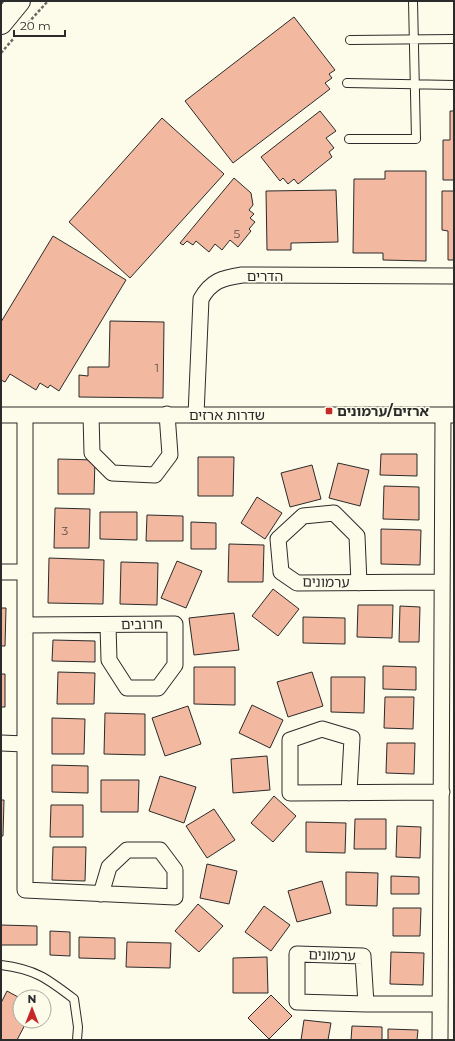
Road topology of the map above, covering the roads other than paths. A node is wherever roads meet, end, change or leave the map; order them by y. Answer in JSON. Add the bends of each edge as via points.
{"nodes":[{"id":1,"x":19,"y":1,"type":"edge"},
{"id":2,"x":413,"y":1,"type":"edge"},
{"id":3,"x":1,"y":23,"type":"edge"},
{"id":4,"x":414,"y":39,"type":"junction"},
{"id":5,"x":454,"y":39,"type":"edge"},
{"id":6,"x":350,"y":40,"type":"dead end"},
{"id":7,"x":347,"y":83,"type":"dead end"},
{"id":8,"x":415,"y":84,"type":"junction"},
{"id":9,"x":454,"y":85,"type":"edge"},
{"id":10,"x":348,"y":139,"type":"dead end"},
{"id":11,"x":454,"y":276,"type":"edge"},
{"id":12,"x":167,"y":414,"type":"junction"},
{"id":13,"x":196,"y":414,"type":"junction"},
{"id":14,"x":1,"y":415,"type":"edge"},
{"id":15,"x":25,"y":415,"type":"junction"},
{"id":16,"x":91,"y":415,"type":"junction"},
{"id":17,"x":448,"y":415,"type":"edge"},
{"id":18,"x":1,"y":572,"type":"edge"},
{"id":19,"x":25,"y":572,"type":"junction"},
{"id":20,"x":442,"y":582,"type":"junction"},
{"id":21,"x":359,"y":583,"type":"junction"},
{"id":22,"x":448,"y":620,"type":"edge"},
{"id":23,"x":25,"y":625,"type":"junction"},
{"id":24,"x":108,"y":625,"type":"junction"},
{"id":25,"x":1,"y":743,"type":"edge"},
{"id":26,"x":24,"y":744,"type":"junction"},
{"id":27,"x":350,"y":792,"type":"junction"},
{"id":28,"x":442,"y":792,"type":"junction"},
{"id":29,"x":448,"y":842,"type":"edge"},
{"id":30,"x":101,"y":894,"type":"junction"},
{"id":31,"x":1,"y":965,"type":"edge"},
{"id":32,"x":366,"y":1004,"type":"junction"},
{"id":33,"x":440,"y":1004,"type":"junction"},
{"id":34,"x":77,"y":1040,"type":"edge"},
{"id":35,"x":440,"y":1040,"type":"edge"}],
"edges":[{"from":1,"to":3,"type":"main road"},
{"from":2,"to":4,"type":"lane"},
{"from":4,"to":5,"type":"lane"},
{"from":4,"to":6,"type":"lane"},
{"from":4,"to":8,"type":"lane"},
{"from":7,"to":8,"type":"lane"},
{"from":8,"to":9,"type":"lane"},
{"from":8,"to":10,"type":"lane","via":[[416,139]]},
{"from":11,"to":13,"type":"street","name":"הדרים","via":[[242,275],[216,282],[206,290],[200,300]]},
{"from":12,"to":13,"type":"street","name":"שדרות ארזים"},
{"from":12,"to":16,"type":"street","name":"שדרות ארזים"},
{"from":12,"to":16,"type":"street","via":[[170,455],[155,475],[112,473],[92,453]]},
{"from":13,"to":17,"type":"street","name":"שדרות ארזים"},
{"from":14,"to":15,"type":"street","name":"שדרות ארזים"},
{"from":15,"to":16,"type":"street","name":"שדרות ארזים"},
{"from":15,"to":19,"type":"street"},
{"from":17,"to":20,"type":"street"},
{"from":18,"to":19,"type":"street"},
{"from":19,"to":23,"type":"street"},
{"from":20,"to":21,"type":"street","name":"ערמונים"},
{"from":20,"to":22,"type":"street"},
{"from":21,"to":21,"type":"street","name":"ערמונים","via":[[297,583],[281,572],[278,539],[303,516],[334,513],[357,536]]},
{"from":22,"to":28,"type":"street"},
{"from":23,"to":24,"type":"street","name":"חרובים"},
{"from":23,"to":26,"type":"street"},
{"from":24,"to":24,"type":"street","name":"חרובים","via":[[175,624],[175,665],[158,688],[127,688],[109,660]]},
{"from":25,"to":26,"type":"street"},
{"from":26,"to":30,"type":"street","via":[[24,890]]},
{"from":27,"to":27,"type":"street","via":[[290,793],[290,740],[322,729],[352,738]]},
{"from":27,"to":28,"type":"street"},
{"from":28,"to":29,"type":"street"},
{"from":29,"to":33,"type":"street"},
{"from":30,"to":30,"type":"street","via":[[175,897],[175,870],[160,850],[127,850],[109,867]]},
{"from":31,"to":34,"type":"lane","via":[[18,967],[40,975],[74,999]]},
{"from":32,"to":32,"type":"street","name":"ערמונים","via":[[297,1002],[297,954],[364,956]]},
{"from":32,"to":33,"type":"street","name":"ערמונים"},
{"from":33,"to":35,"type":"street"}]}
